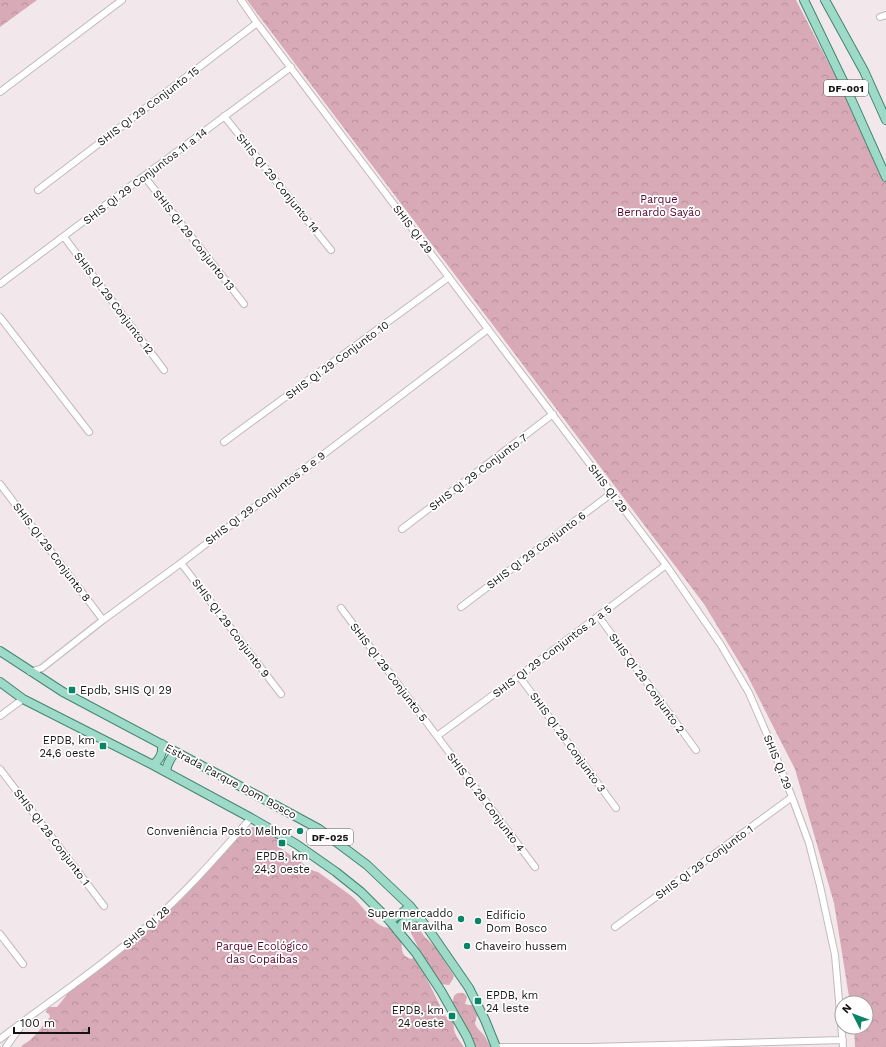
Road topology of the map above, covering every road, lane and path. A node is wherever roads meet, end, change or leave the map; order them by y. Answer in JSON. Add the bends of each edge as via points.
{"nodes":[{"id":1,"x":122,"y":0,"type":"edge"},
{"id":2,"x":241,"y":0,"type":"edge"},
{"id":3,"x":805,"y":0,"type":"edge"},
{"id":4,"x":819,"y":0,"type":"edge"},
{"id":5,"x":825,"y":0,"type":"edge"},
{"id":6,"x":833,"y":15,"type":"junction"},
{"id":7,"x":257,"y":23,"type":"junction"},
{"id":8,"x":291,"y":67,"type":"junction"},
{"id":9,"x":0,"y":92,"type":"edge"},
{"id":10,"x":224,"y":116,"type":"junction"},
{"id":11,"x":886,"y":120,"type":"edge"},
{"id":12,"x":144,"y":176,"type":"junction"},
{"id":13,"x":886,"y":177,"type":"edge"},
{"id":14,"x":38,"y":190,"type":"dead end"},
{"id":15,"x":64,"y":237,"type":"junction"},
{"id":16,"x":331,"y":250,"type":"dead end"},
{"id":17,"x":449,"y":277,"type":"junction"},
{"id":18,"x":0,"y":284,"type":"edge"},
{"id":19,"x":244,"y":304,"type":"dead end"},
{"id":20,"x":0,"y":317,"type":"edge"},
{"id":21,"x":488,"y":329,"type":"junction"},
{"id":22,"x":164,"y":370,"type":"dead end"},
{"id":23,"x":553,"y":414,"type":"junction"},
{"id":24,"x":89,"y":432,"type":"dead end"},
{"id":25,"x":224,"y":442,"type":"dead end"},
{"id":26,"x":0,"y":484,"type":"edge"},
{"id":27,"x":612,"y":493,"type":"junction"},
{"id":28,"x":402,"y":529,"type":"dead end"},
{"id":29,"x":181,"y":563,"type":"junction"},
{"id":30,"x":666,"y":565,"type":"junction"},
{"id":31,"x":461,"y":607,"type":"dead end"},
{"id":32,"x":341,"y":608,"type":"dead end"},
{"id":33,"x":599,"y":616,"type":"junction"},
{"id":34,"x":103,"y":620,"type":"junction"},
{"id":35,"x":0,"y":651,"type":"edge"},
{"id":36,"x":42,"y":668,"type":"junction"},
{"id":37,"x":30,"y":672,"type":"junction"},
{"id":38,"x":519,"y":676,"type":"junction"},
{"id":39,"x":40,"y":678,"type":"junction"},
{"id":40,"x":0,"y":682,"type":"edge"},
{"id":41,"x":281,"y":694,"type":"dead end"},
{"id":42,"x":23,"y":699,"type":"junction"},
{"id":43,"x":0,"y":716,"type":"edge"},
{"id":44,"x":437,"y":736,"type":"junction"},
{"id":45,"x":162,"y":744,"type":"junction"},
{"id":46,"x":696,"y":750,"type":"dead end"},
{"id":47,"x":176,"y":752,"type":"junction"},
{"id":48,"x":153,"y":765,"type":"junction"},
{"id":49,"x":0,"y":769,"type":"edge"},
{"id":50,"x":166,"y":772,"type":"junction"},
{"id":51,"x":792,"y":797,"type":"junction"},
{"id":52,"x":616,"y":808,"type":"dead end"},
{"id":53,"x":251,"y":818,"type":"junction"},
{"id":54,"x":535,"y":867,"type":"dead end"},
{"id":55,"x":104,"y":906,"type":"dead end"},
{"id":56,"x":410,"y":906,"type":"junction"},
{"id":57,"x":419,"y":916,"type":"junction"},
{"id":58,"x":389,"y":920,"type":"junction"},
{"id":59,"x":615,"y":927,"type":"dead end"},
{"id":60,"x":398,"y":931,"type":"junction"},
{"id":61,"x":0,"y":934,"type":"edge"},
{"id":62,"x":23,"y":964,"type":"dead end"},
{"id":63,"x":26,"y":1020,"type":"junction"},
{"id":64,"x":0,"y":1039,"type":"edge"},
{"id":65,"x":843,"y":1044,"type":"edge"},
{"id":66,"x":6,"y":1047,"type":"edge"},
{"id":67,"x":471,"y":1047,"type":"edge"},
{"id":68,"x":496,"y":1047,"type":"edge"}],
"edges":[{"from":1,"to":9,"type":"street"},
{"from":2,"to":7,"type":"street","name":"SHIS QI 29"},
{"from":3,"to":13,"type":"main road","number":"DF-001"},
{"from":4,"to":6,"type":"main road"},
{"from":5,"to":6,"type":"main road","number":"DF-001"},
{"from":6,"to":11,"type":"main road","number":"DF-001","via":[[864,71]]},
{"from":7,"to":8,"type":"street","name":"SHIS QI 29"},
{"from":7,"to":14,"type":"street","name":"SHIS QI 29 Conjunto 15"},
{"from":8,"to":10,"type":"street","name":"SHIS QI 29 Conjuntos 11 a 14"},
{"from":8,"to":17,"type":"street","name":"SHIS QI 29"},
{"from":10,"to":12,"type":"street","name":"SHIS QI 29 Conjuntos 11 a 14"},
{"from":10,"to":16,"type":"street","name":"SHIS QI 29 Conjunto 14"},
{"from":12,"to":15,"type":"street","name":"SHIS QI 29 Conjuntos 11 a 14"},
{"from":12,"to":19,"type":"street","name":"SHIS QI 29 Conjunto 13"},
{"from":15,"to":18,"type":"street","name":"SHIS QI 29 Conjuntos 11 a 14"},
{"from":15,"to":22,"type":"street","name":"SHIS QI 29 Conjunto 12"},
{"from":17,"to":21,"type":"street","name":"SHIS QI 29"},
{"from":17,"to":25,"type":"street","name":"SHIS QI 29 Conjunto 10"},
{"from":20,"to":24,"type":"street"},
{"from":21,"to":23,"type":"street","name":"SHIS QI 29"},
{"from":21,"to":29,"type":"street","name":"SHIS QI 29 Conjuntos 8 e 9"},
{"from":23,"to":27,"type":"street","name":"SHIS QI 29"},
{"from":23,"to":28,"type":"street","name":"SHIS QI 29 Conjunto 7"},
{"from":26,"to":34,"type":"street","name":"SHIS QI 29 Conjunto 8"},
{"from":27,"to":30,"type":"street","name":"SHIS QI 29"},
{"from":27,"to":31,"type":"street","name":"SHIS QI 29 Conjunto 6"},
{"from":29,"to":34,"type":"street","name":"SHIS QI 29 Conjuntos 8 e 9"},
{"from":29,"to":41,"type":"street","name":"SHIS QI 29 Conjunto 9"},
{"from":30,"to":33,"type":"street","name":"SHIS QI 29 Conjuntos 2 a 5"},
{"from":30,"to":51,"type":"street","name":"SHIS QI 29","via":[[721,645],[749,693]]},
{"from":32,"to":44,"type":"street","name":"SHIS QI 29 Conjunto 5"},
{"from":33,"to":38,"type":"street","name":"SHIS QI 29 Conjuntos 2 a 5"},
{"from":33,"to":46,"type":"street","name":"SHIS QI 29 Conjunto 2"},
{"from":34,"to":36,"type":"street","name":"SHIS QI 29 Conjuntos 8 e 9"},
{"from":35,"to":37,"type":"main road","name":"Estrada Parque Dom Bosco","number":"DF-025"},
{"from":36,"to":37,"type":"street","name":"SHIS QI 29 Conjuntos 8 e 9"},
{"from":36,"to":39,"type":"street"},
{"from":37,"to":39,"type":"main road","name":"Estrada Parque Dom Bosco","number":"DF-025"},
{"from":38,"to":44,"type":"street","name":"SHIS QI 29 Conjuntos 2 a 5"},
{"from":38,"to":52,"type":"street","name":"SHIS QI 29 Conjunto 3"},
{"from":39,"to":45,"type":"main road","name":"Estrada Parque Dom Bosco","number":"DF-025"},
{"from":40,"to":42,"type":"main road","name":"Estrada Parque Dom Bosco","number":"DF-025"},
{"from":42,"to":43,"type":"street"},
{"from":42,"to":48,"type":"main road","name":"Estrada Parque Dom Bosco","number":"DF-025"},
{"from":44,"to":54,"type":"street","name":"SHIS QI 29 Conjunto 4"},
{"from":45,"to":47,"type":"main road","name":"Estrada Parque Dom Bosco","number":"DF-025"},
{"from":45,"to":48,"type":"main road","via":[[162,754]]},
{"from":47,"to":50,"type":"main road","via":[[169,759]]},
{"from":47,"to":56,"type":"main road","name":"Estrada Parque Dom Bosco","number":"DF-025","via":[[319,829],[366,865]]},
{"from":48,"to":50,"type":"main road","name":"Estrada Parque Dom Bosco","number":"DF-025"},
{"from":49,"to":55,"type":"street","name":"SHIS QI 28 Conjunto 1"},
{"from":50,"to":53,"type":"main road","name":"Estrada Parque Dom Bosco","number":"DF-025"},
{"from":51,"to":59,"type":"street","name":"SHIS QI 29 Conjunto 1"},
{"from":51,"to":65,"type":"street","name":"SHIS QI 29","via":[[809,843],[835,955]]},
{"from":53,"to":58,"type":"main road","name":"Estrada Parque Dom Bosco","number":"DF-025","via":[[296,844],[336,872]]},
{"from":53,"to":63,"type":"street","name":"SHIS QI 28","via":[[204,871],[153,922]]},
{"from":56,"to":57,"type":"main road","name":"Estrada Parque Dom Bosco","number":"DF-025"},
{"from":56,"to":58,"type":"main road"},
{"from":57,"to":60,"type":"main road","via":[[406,920]]},
{"from":57,"to":68,"type":"main road","name":"Estrada Parque Dom Bosco","number":"DF-025","via":[[469,988]]},
{"from":58,"to":60,"type":"main road","name":"Estrada Parque Dom Bosco","number":"DF-025"},
{"from":60,"to":67,"type":"main road","name":"Estrada Parque Dom Bosco","number":"DF-025","via":[[441,991]]},
{"from":61,"to":62,"type":"street"},
{"from":63,"to":64,"type":"street","name":"SHIS QI 28"},
{"from":63,"to":66,"type":"street","name":"SHIS QI 28"},
{"from":65,"to":68,"type":"street"}]}
